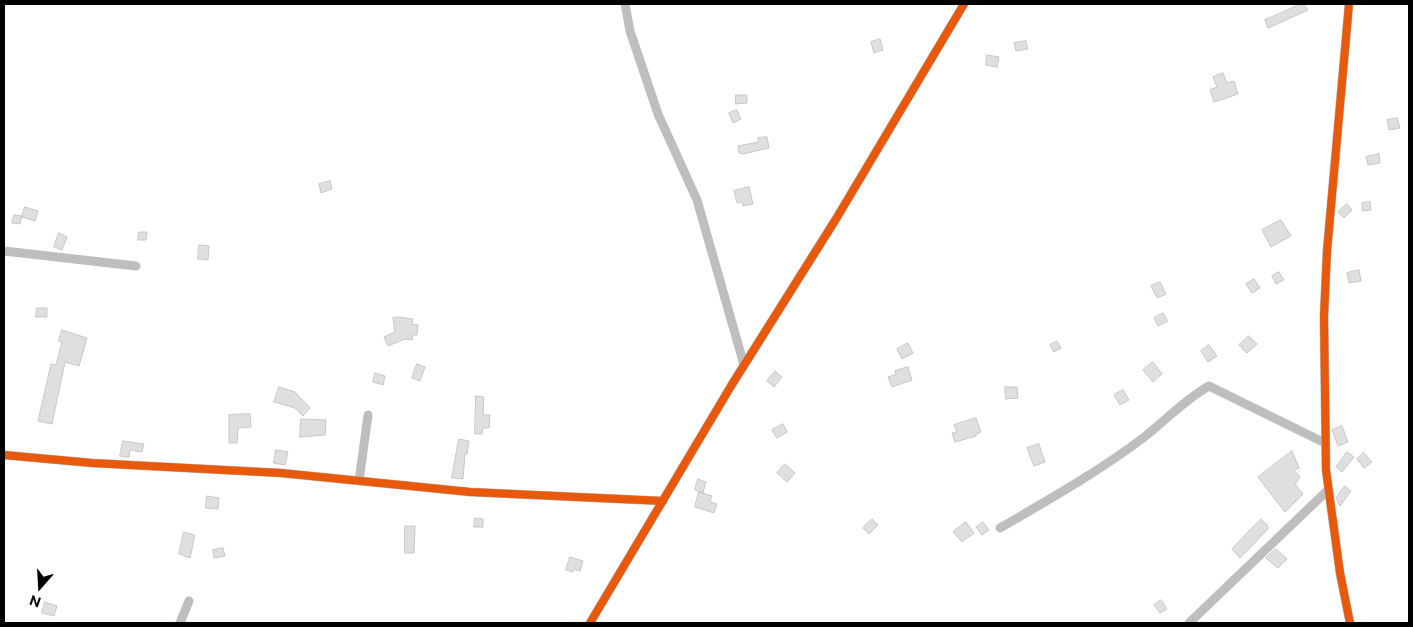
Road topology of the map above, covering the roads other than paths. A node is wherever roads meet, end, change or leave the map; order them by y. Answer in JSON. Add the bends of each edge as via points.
{"nodes":[{"id":1,"x":626,"y":4,"type":"edge"},
{"id":2,"x":964,"y":4,"type":"edge"},
{"id":3,"x":1349,"y":4,"type":"edge"},
{"id":4,"x":4,"y":251,"type":"edge"},
{"id":5,"x":136,"y":266,"type":"dead end"},
{"id":6,"x":744,"y":365,"type":"junction"},
{"id":7,"x":368,"y":415,"type":"dead end"},
{"id":8,"x":1326,"y":443,"type":"junction"},
{"id":9,"x":4,"y":455,"type":"edge"},
{"id":10,"x":359,"y":480,"type":"junction"},
{"id":11,"x":1328,"y":490,"type":"junction"},
{"id":12,"x":662,"y":501,"type":"junction"},
{"id":13,"x":1000,"y":528,"type":"dead end"},
{"id":14,"x":188,"y":601,"type":"dead end"},
{"id":15,"x":180,"y":623,"type":"edge"},
{"id":16,"x":590,"y":623,"type":"edge"},
{"id":17,"x":1188,"y":623,"type":"edge"},
{"id":18,"x":1350,"y":623,"type":"edge"}],
"edges":[{"from":1,"to":6,"type":"street","via":[[630,31],[658,114],[697,200]]},
{"from":2,"to":6,"type":"street","via":[[836,219]]},
{"from":3,"to":8,"type":"street","via":[[1327,251],[1324,316]]},
{"from":4,"to":5,"type":"street"},
{"from":6,"to":12,"type":"street"},
{"from":7,"to":10,"type":"street"},
{"from":8,"to":11,"type":"street"},
{"from":8,"to":13,"type":"street","via":[[1209,386],[1194,394],[1143,438],[1101,468]]},
{"from":9,"to":10,"type":"street"},
{"from":10,"to":12,"type":"street","via":[[470,492]]},
{"from":11,"to":17,"type":"street"},
{"from":11,"to":18,"type":"street"},
{"from":12,"to":16,"type":"street"},
{"from":14,"to":15,"type":"street"}]}
